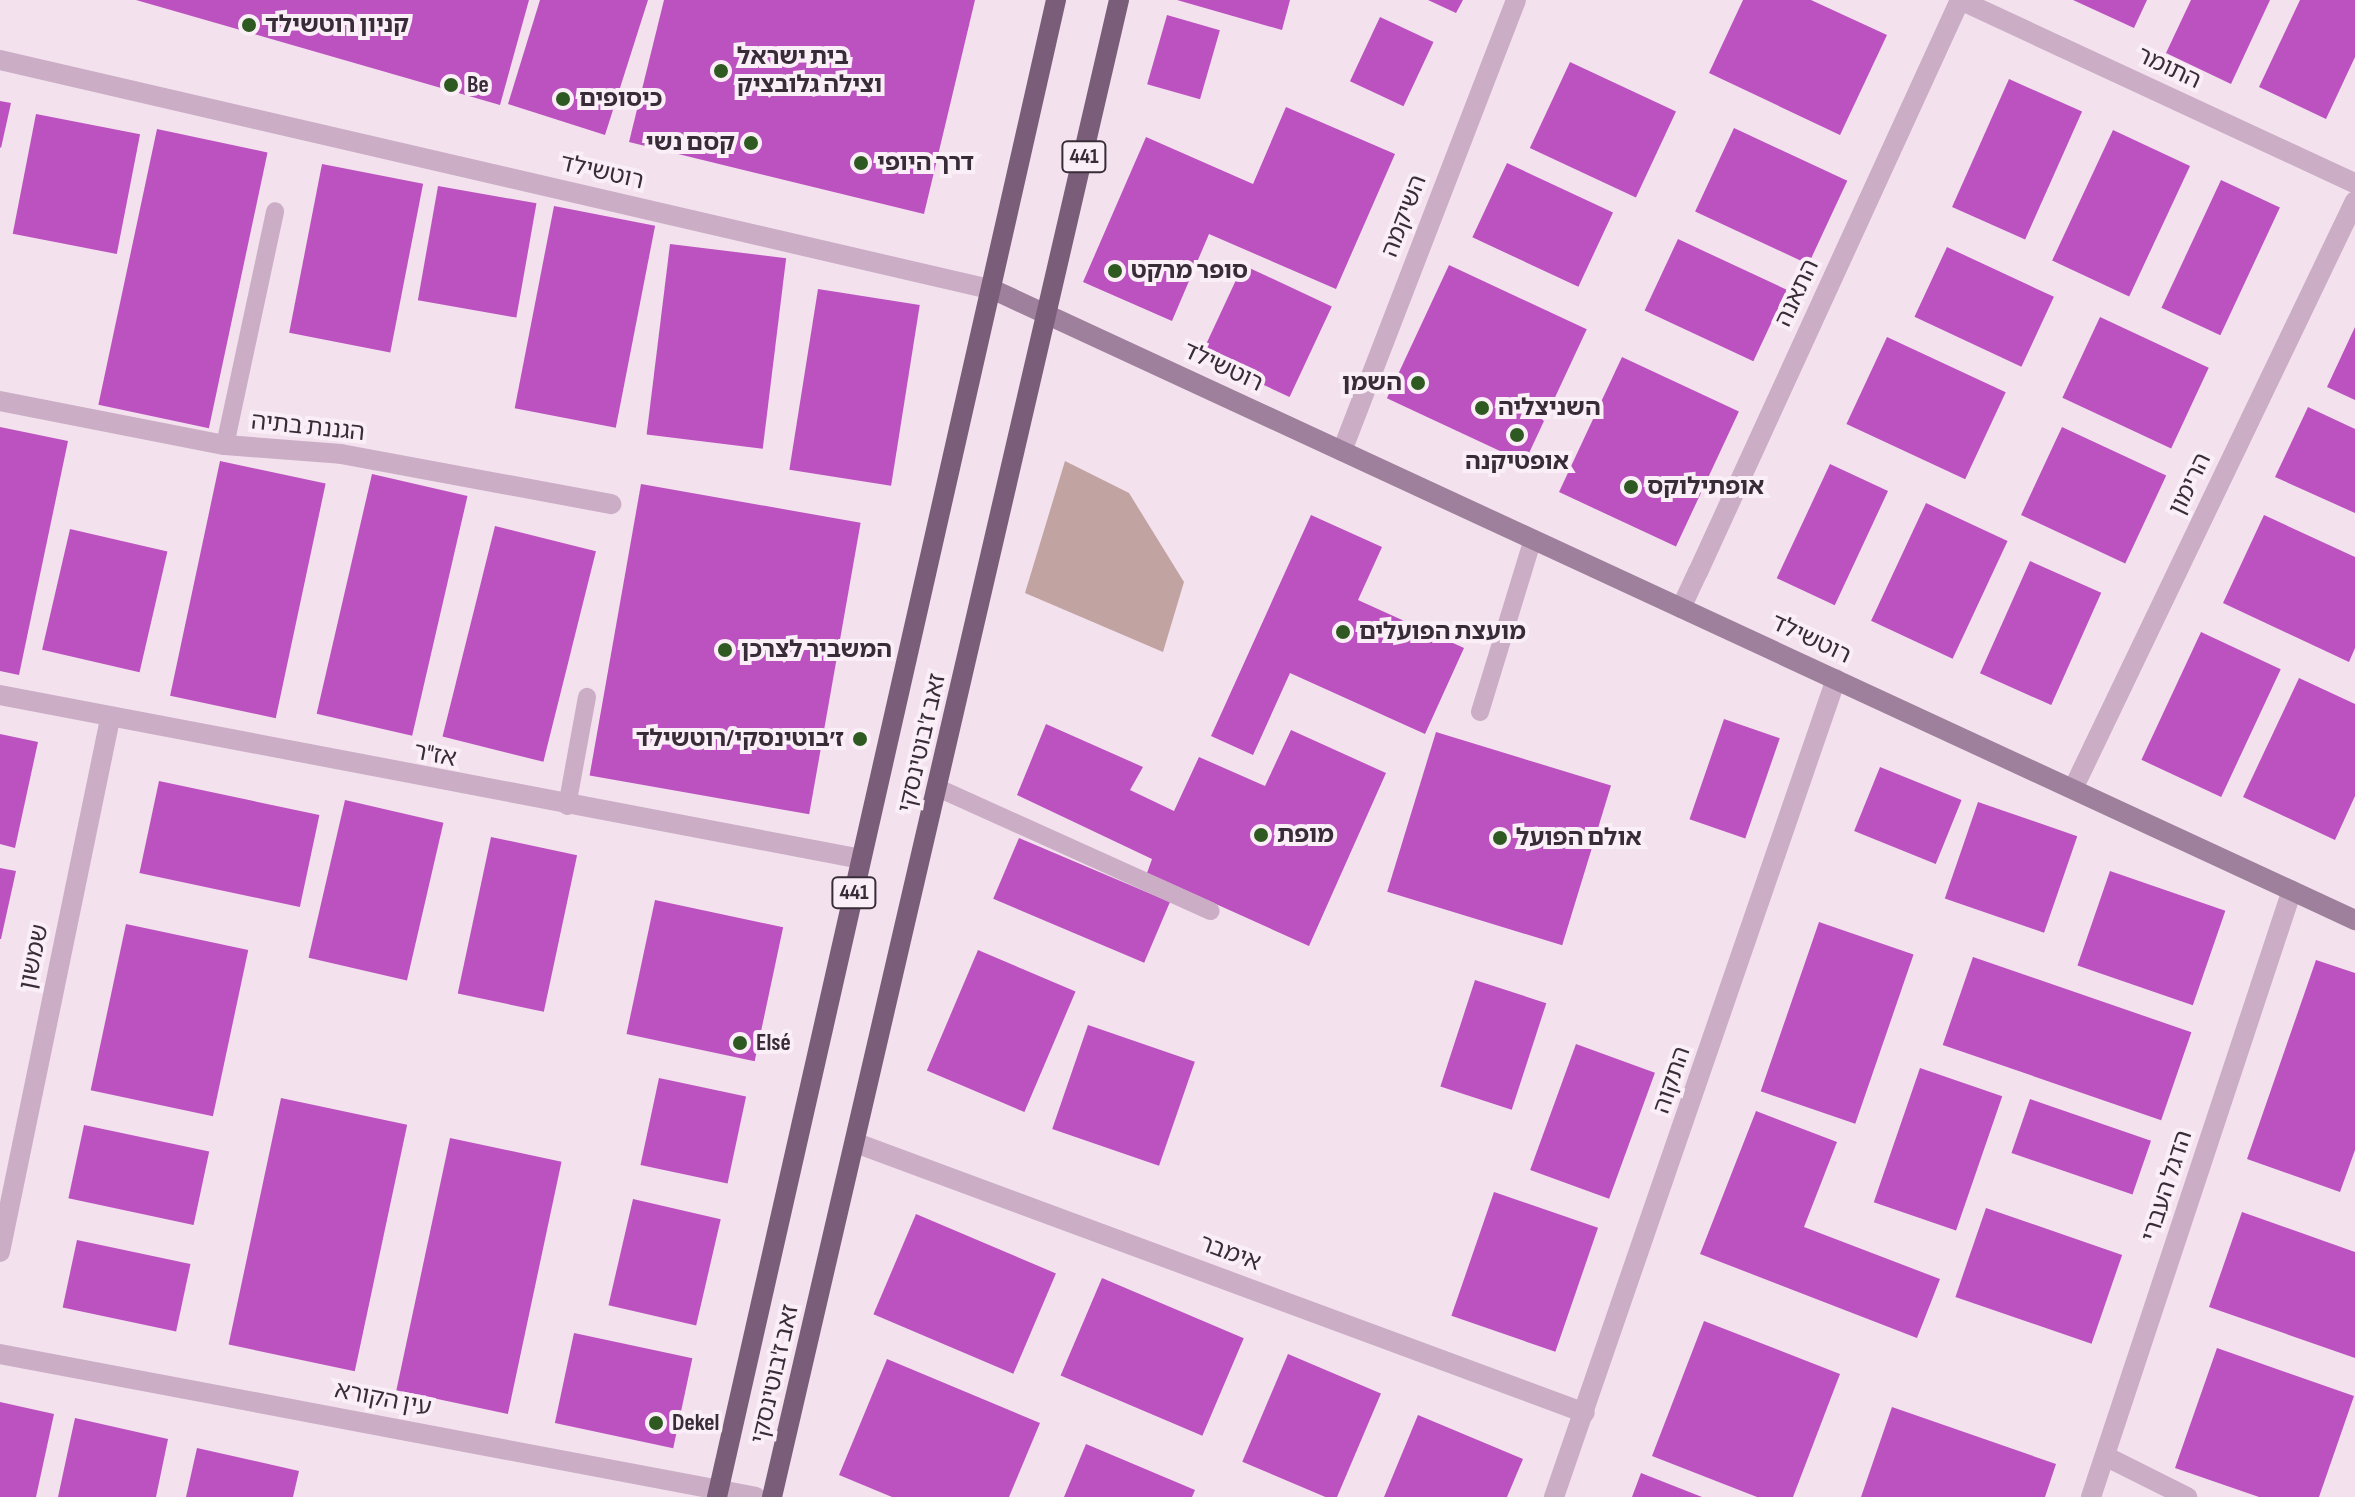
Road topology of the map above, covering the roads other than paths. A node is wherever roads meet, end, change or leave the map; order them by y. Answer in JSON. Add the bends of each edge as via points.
{"nodes":[{"id":1,"x":1056,"y":0,"type":"edge"},
{"id":2,"x":1119,"y":0,"type":"edge"},
{"id":3,"x":1516,"y":0,"type":"edge"},
{"id":4,"x":1960,"y":0,"type":"edge"},
{"id":5,"x":0,"y":60,"type":"edge"},
{"id":6,"x":2355,"y":183,"type":"edge"},
{"id":7,"x":2355,"y":201,"type":"edge"},
{"id":8,"x":275,"y":211,"type":"dead end"},
{"id":9,"x":994,"y":290,"type":"junction"},
{"id":10,"x":1048,"y":315,"type":"junction"},
{"id":11,"x":0,"y":401,"type":"edge"},
{"id":12,"x":225,"y":445,"type":"junction"},
{"id":13,"x":1342,"y":451,"type":"junction"},
{"id":14,"x":611,"y":504,"type":"dead end"},
{"id":15,"x":1533,"y":539,"type":"junction"},
{"id":16,"x":1681,"y":608,"type":"junction"},
{"id":17,"x":1836,"y":679,"type":"junction"},
{"id":18,"x":0,"y":695,"type":"edge"},
{"id":19,"x":587,"y":697,"type":"dead end"},
{"id":20,"x":1480,"y":712,"type":"dead end"},
{"id":21,"x":110,"y":719,"type":"junction"},
{"id":22,"x":938,"y":788,"type":"junction"},
{"id":23,"x":2073,"y":789,"type":"junction"},
{"id":24,"x":567,"y":806,"type":"junction"},
{"id":25,"x":861,"y":859,"type":"junction"},
{"id":26,"x":2292,"y":890,"type":"junction"},
{"id":27,"x":1211,"y":911,"type":"dead end"},
{"id":28,"x":2355,"y":920,"type":"edge"},
{"id":29,"x":856,"y":1143,"type":"junction"},
{"id":30,"x":0,"y":1252,"type":"edge"},
{"id":31,"x":0,"y":1354,"type":"edge"},
{"id":32,"x":1585,"y":1413,"type":"junction"},
{"id":33,"x":2105,"y":1456,"type":"junction"},
{"id":34,"x":718,"y":1493,"type":"edge"},
{"id":35,"x":756,"y":1497,"type":"edge"},
{"id":36,"x":772,"y":1497,"type":"edge"},
{"id":37,"x":1554,"y":1497,"type":"edge"},
{"id":38,"x":2091,"y":1497,"type":"edge"},
{"id":39,"x":2187,"y":1497,"type":"edge"}],
"edges":[{"from":1,"to":9,"type":"main road","name":"זאב ז'בוטינסקי","number":"441"},
{"from":2,"to":10,"type":"main road","name":"זאב ז'בוטינסקי","number":"441"},
{"from":3,"to":13,"type":"street","name":"השיקמה"},
{"from":4,"to":6,"type":"street","name":"התומר"},
{"from":4,"to":16,"type":"street","name":"התאנה"},
{"from":5,"to":9,"type":"street","name":"רוטשילד"},
{"from":7,"to":23,"type":"street","name":"הרימון"},
{"from":8,"to":12,"type":"lane"},
{"from":9,"to":10,"type":"main road","name":"רוטשילד"},
{"from":9,"to":25,"type":"main road","name":"זאב ז'בוטינסקי","number":"441"},
{"from":10,"to":13,"type":"main road","name":"רוטשילד"},
{"from":10,"to":22,"type":"main road","name":"זאב ז'בוטינסקי","number":"441"},
{"from":11,"to":12,"type":"street","name":"הגננת בתיה"},
{"from":12,"to":14,"type":"street","name":"הגננת בתיה","via":[[341,454]]},
{"from":13,"to":15,"type":"main road","name":"רוטשילד"},
{"from":15,"to":16,"type":"main road","name":"רוטשילד"},
{"from":15,"to":20,"type":"lane"},
{"from":16,"to":17,"type":"main road","name":"רוטשילד"},
{"from":17,"to":23,"type":"main road","name":"רוטשילד"},
{"from":17,"to":32,"type":"street","name":"התקוה"},
{"from":18,"to":21,"type":"street","name":"אז\"ר"},
{"from":19,"to":24,"type":"lane"},
{"from":21,"to":24,"type":"street","name":"אז\"ר"},
{"from":21,"to":30,"type":"street","name":"שמשון"},
{"from":22,"to":27,"type":"lane"},
{"from":22,"to":29,"type":"main road","name":"זאב ז'בוטינסקי","number":"441"},
{"from":23,"to":26,"type":"main road","name":"רוטשילד"},
{"from":24,"to":25,"type":"street","name":"אז\"ר"},
{"from":25,"to":34,"type":"main road","name":"זאב ז'בוטינסקי","number":"441"},
{"from":26,"to":28,"type":"main road","name":"רוטשילד"},
{"from":26,"to":33,"type":"street","name":"הדגל העברי"},
{"from":29,"to":32,"type":"street","name":"אימבר"},
{"from":29,"to":36,"type":"main road","name":"זאב ז'בוטינסקי","number":"441"},
{"from":31,"to":34,"type":"street","name":"עין הקורא"},
{"from":32,"to":37,"type":"street","name":"התקוה"},
{"from":33,"to":38,"type":"street","name":"הדגל העברי"},
{"from":33,"to":39,"type":"street"},
{"from":34,"to":35,"type":"street","name":"עין הקורא"}]}
